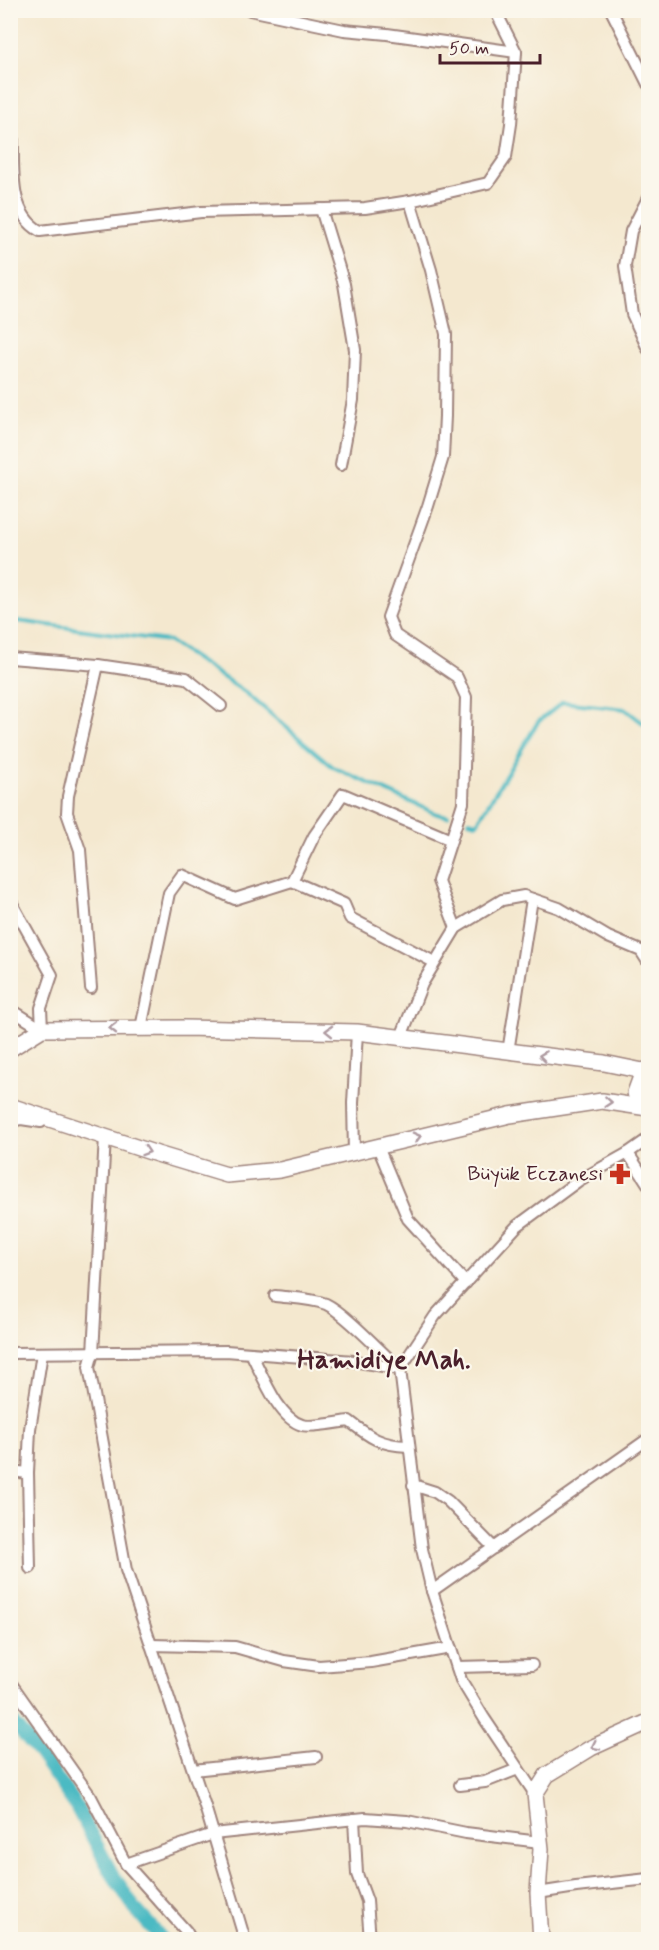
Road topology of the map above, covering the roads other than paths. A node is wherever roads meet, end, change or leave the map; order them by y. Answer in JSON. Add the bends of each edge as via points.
{"nodes":[{"id":1,"x":250,"y":10,"type":"edge"},
{"id":2,"x":495,"y":10,"type":"edge"},
{"id":3,"x":611,"y":10,"type":"edge"},
{"id":4,"x":516,"y":52,"type":"junction"},
{"id":5,"x":648,"y":84,"type":"edge"},
{"id":6,"x":10,"y":107,"type":"edge"},
{"id":7,"x":648,"y":198,"type":"edge"},
{"id":8,"x":410,"y":201,"type":"junction"},
{"id":9,"x":321,"y":209,"type":"junction"},
{"id":10,"x":648,"y":349,"type":"edge"},
{"id":11,"x":341,"y":465,"type":"dead end"},
{"id":12,"x":10,"y":658,"type":"edge"},
{"id":13,"x":98,"y":665,"type":"junction"},
{"id":14,"x":221,"y":706,"type":"dead end"},
{"id":15,"x":451,"y":840,"type":"junction"},
{"id":16,"x":292,"y":881,"type":"junction"},
{"id":17,"x":532,"y":899,"type":"junction"},
{"id":18,"x":10,"y":900,"type":"edge"},
{"id":19,"x":456,"y":927,"type":"junction"},
{"id":20,"x":434,"y":962,"type":"junction"},
{"id":21,"x":648,"y":962,"type":"edge"},
{"id":22,"x":91,"y":988,"type":"dead end"},
{"id":23,"x":10,"y":1008,"type":"edge"},
{"id":24,"x":141,"y":1028,"type":"junction"},
{"id":25,"x":42,"y":1029,"type":"junction"},
{"id":26,"x":357,"y":1032,"type":"junction"},
{"id":27,"x":401,"y":1037,"type":"junction"},
{"id":28,"x":10,"y":1049,"type":"edge"},
{"id":29,"x":508,"y":1052,"type":"junction"},
{"id":30,"x":646,"y":1070,"type":"edge"},
{"id":31,"x":10,"y":1106,"type":"edge"},
{"id":32,"x":645,"y":1107,"type":"edge"},
{"id":33,"x":10,"y":1120,"type":"edge"},
{"id":34,"x":77,"y":1128,"type":"junction"},
{"id":35,"x":105,"y":1137,"type":"junction"},
{"id":36,"x":648,"y":1139,"type":"edge"},
{"id":37,"x":378,"y":1147,"type":"junction"},
{"id":38,"x":354,"y":1153,"type":"junction"},
{"id":39,"x":628,"y":1153,"type":"junction"},
{"id":40,"x":648,"y":1184,"type":"edge"},
{"id":41,"x":466,"y":1282,"type":"junction"},
{"id":42,"x":275,"y":1296,"type":"dead end"},
{"id":43,"x":10,"y":1353,"type":"edge"},
{"id":44,"x":42,"y":1353,"type":"junction"},
{"id":45,"x":93,"y":1353,"type":"junction"},
{"id":46,"x":251,"y":1353,"type":"junction"},
{"id":47,"x":400,"y":1369,"type":"junction"},
{"id":48,"x":648,"y":1439,"type":"edge"},
{"id":49,"x":408,"y":1446,"type":"junction"},
{"id":50,"x":10,"y":1471,"type":"edge"},
{"id":51,"x":28,"y":1473,"type":"junction"},
{"id":52,"x":413,"y":1485,"type":"junction"},
{"id":53,"x":494,"y":1548,"type":"junction"},
{"id":54,"x":30,"y":1568,"type":"dead end"},
{"id":55,"x":432,"y":1591,"type":"junction"},
{"id":56,"x":151,"y":1645,"type":"junction"},
{"id":57,"x":451,"y":1648,"type":"junction"},
{"id":58,"x":532,"y":1665,"type":"dead end"},
{"id":59,"x":457,"y":1667,"type":"junction"},
{"id":60,"x":10,"y":1682,"type":"edge"},
{"id":61,"x":648,"y":1722,"type":"edge"},
{"id":62,"x":316,"y":1757,"type":"dead end"},
{"id":63,"x":518,"y":1769,"type":"junction"},
{"id":64,"x":193,"y":1770,"type":"junction"},
{"id":65,"x":460,"y":1785,"type":"dead end"},
{"id":66,"x":535,"y":1794,"type":"junction"},
{"id":67,"x":354,"y":1820,"type":"junction"},
{"id":68,"x":213,"y":1834,"type":"junction"},
{"id":69,"x":540,"y":1842,"type":"junction"},
{"id":70,"x":126,"y":1864,"type":"junction"},
{"id":71,"x":648,"y":1879,"type":"edge"},
{"id":72,"x":538,"y":1893,"type":"junction"},
{"id":73,"x":191,"y":1940,"type":"edge"},
{"id":74,"x":244,"y":1940,"type":"edge"},
{"id":75,"x":370,"y":1940,"type":"edge"},
{"id":76,"x":541,"y":1940,"type":"edge"}],
"edges":[{"from":1,"to":4,"type":"street","via":[[344,30]]},
{"from":2,"to":4,"type":"street"},
{"from":3,"to":5,"type":"street"},
{"from":4,"to":8,"type":"street","via":[[506,157],[488,183]]},
{"from":6,"to":9,"type":"street","via":[[16,201],[30,225],[40,231],[201,212]]},
{"from":7,"to":10,"type":"street","via":[[631,231],[625,266],[632,314]]},
{"from":8,"to":9,"type":"street"},
{"from":8,"to":15,"type":"street","via":[[446,334],[443,457],[388,617],[395,635],[457,676],[466,697],[463,803]]},
{"from":9,"to":11,"type":"street","via":[[344,284],[355,350],[353,400]]},
{"from":12,"to":13,"type":"street"},
{"from":13,"to":14,"type":"street","via":[[186,678]]},
{"from":13,"to":22,"type":"street","via":[[67,813],[80,850]]},
{"from":15,"to":16,"type":"street","via":[[343,794],[314,836]]},
{"from":15,"to":19,"type":"street","via":[[438,881]]},
{"from":16,"to":20,"type":"street","via":[[345,904],[350,918]]},
{"from":16,"to":24,"type":"street","via":[[235,899],[182,875],[169,893]]},
{"from":17,"to":19,"type":"street","via":[[524,896],[502,900]]},
{"from":17,"to":21,"type":"street","via":[[558,908],[641,951]]},
{"from":17,"to":29,"type":"street"},
{"from":18,"to":25,"type":"street","via":[[52,975],[40,1008]]},
{"from":19,"to":20,"type":"street"},
{"from":20,"to":27,"type":"street"},
{"from":23,"to":25,"type":"street"},
{"from":24,"to":25,"type":"main road","one_way":true},
{"from":26,"to":24,"type":"main road","one_way":true},
{"from":25,"to":28,"type":"main road"},
{"from":26,"to":27,"type":"main road"},
{"from":26,"to":38,"type":"street"},
{"from":27,"to":29,"type":"main road"},
{"from":30,"to":29,"type":"main road","one_way":true},
{"from":30,"to":32,"type":"main road","via":[[635,1093]]},
{"from":31,"to":34,"type":"main road"},
{"from":37,"to":32,"type":"main road","one_way":true,"via":[[510,1115],[602,1101]]},
{"from":33,"to":34,"type":"street"},
{"from":34,"to":35,"type":"main road"},
{"from":35,"to":38,"type":"main road","one_way":true,"via":[[227,1175],[280,1170]]},
{"from":35,"to":45,"type":"street"},
{"from":36,"to":39,"type":"street"},
{"from":37,"to":38,"type":"main road"},
{"from":37,"to":41,"type":"street","via":[[408,1219]]},
{"from":39,"to":40,"type":"street"},
{"from":39,"to":41,"type":"street","via":[[578,1181],[517,1226]]},
{"from":41,"to":47,"type":"street","via":[[435,1316]]},
{"from":42,"to":47,"type":"street","via":[[328,1305]]},
{"from":43,"to":44,"type":"street"},
{"from":44,"to":45,"type":"street"},
{"from":44,"to":51,"type":"street","via":[[30,1429]]},
{"from":45,"to":46,"type":"street"},
{"from":45,"to":56,"type":"street","via":[[89,1367],[126,1570]]},
{"from":46,"to":47,"type":"street","via":[[354,1361]]},
{"from":46,"to":49,"type":"street","via":[[285,1414],[303,1426],[349,1421],[387,1445]]},
{"from":47,"to":49,"type":"street"},
{"from":48,"to":53,"type":"street"},
{"from":49,"to":52,"type":"street"},
{"from":50,"to":51,"type":"street"},
{"from":51,"to":54,"type":"street"},
{"from":52,"to":53,"type":"street","via":[[448,1501]]},
{"from":52,"to":55,"type":"street"},
{"from":53,"to":55,"type":"street"},
{"from":55,"to":57,"type":"street"},
{"from":56,"to":57,"type":"street","via":[[235,1647],[319,1666],[371,1662]]},
{"from":56,"to":64,"type":"street"},
{"from":57,"to":59,"type":"street"},
{"from":58,"to":59,"type":"street"},
{"from":59,"to":63,"type":"street","via":[[461,1680]]},
{"from":60,"to":70,"type":"street","via":[[91,1797]]},
{"from":61,"to":66,"type":"main road","one_way":true,"via":[[591,1748],[547,1775]]},
{"from":62,"to":64,"type":"street"},
{"from":63,"to":65,"type":"street","via":[[485,1782]]},
{"from":63,"to":66,"type":"street"},
{"from":64,"to":68,"type":"street"},
{"from":66,"to":69,"type":"main road"},
{"from":67,"to":68,"type":"street"},
{"from":67,"to":69,"type":"street","via":[[407,1821]]},
{"from":67,"to":75,"type":"street","via":[[357,1874],[367,1901]]},
{"from":68,"to":70,"type":"street"},
{"from":68,"to":74,"type":"street"},
{"from":69,"to":72,"type":"main road"},
{"from":70,"to":73,"type":"street"},
{"from":71,"to":72,"type":"street"},
{"from":72,"to":76,"type":"main road"}]}
